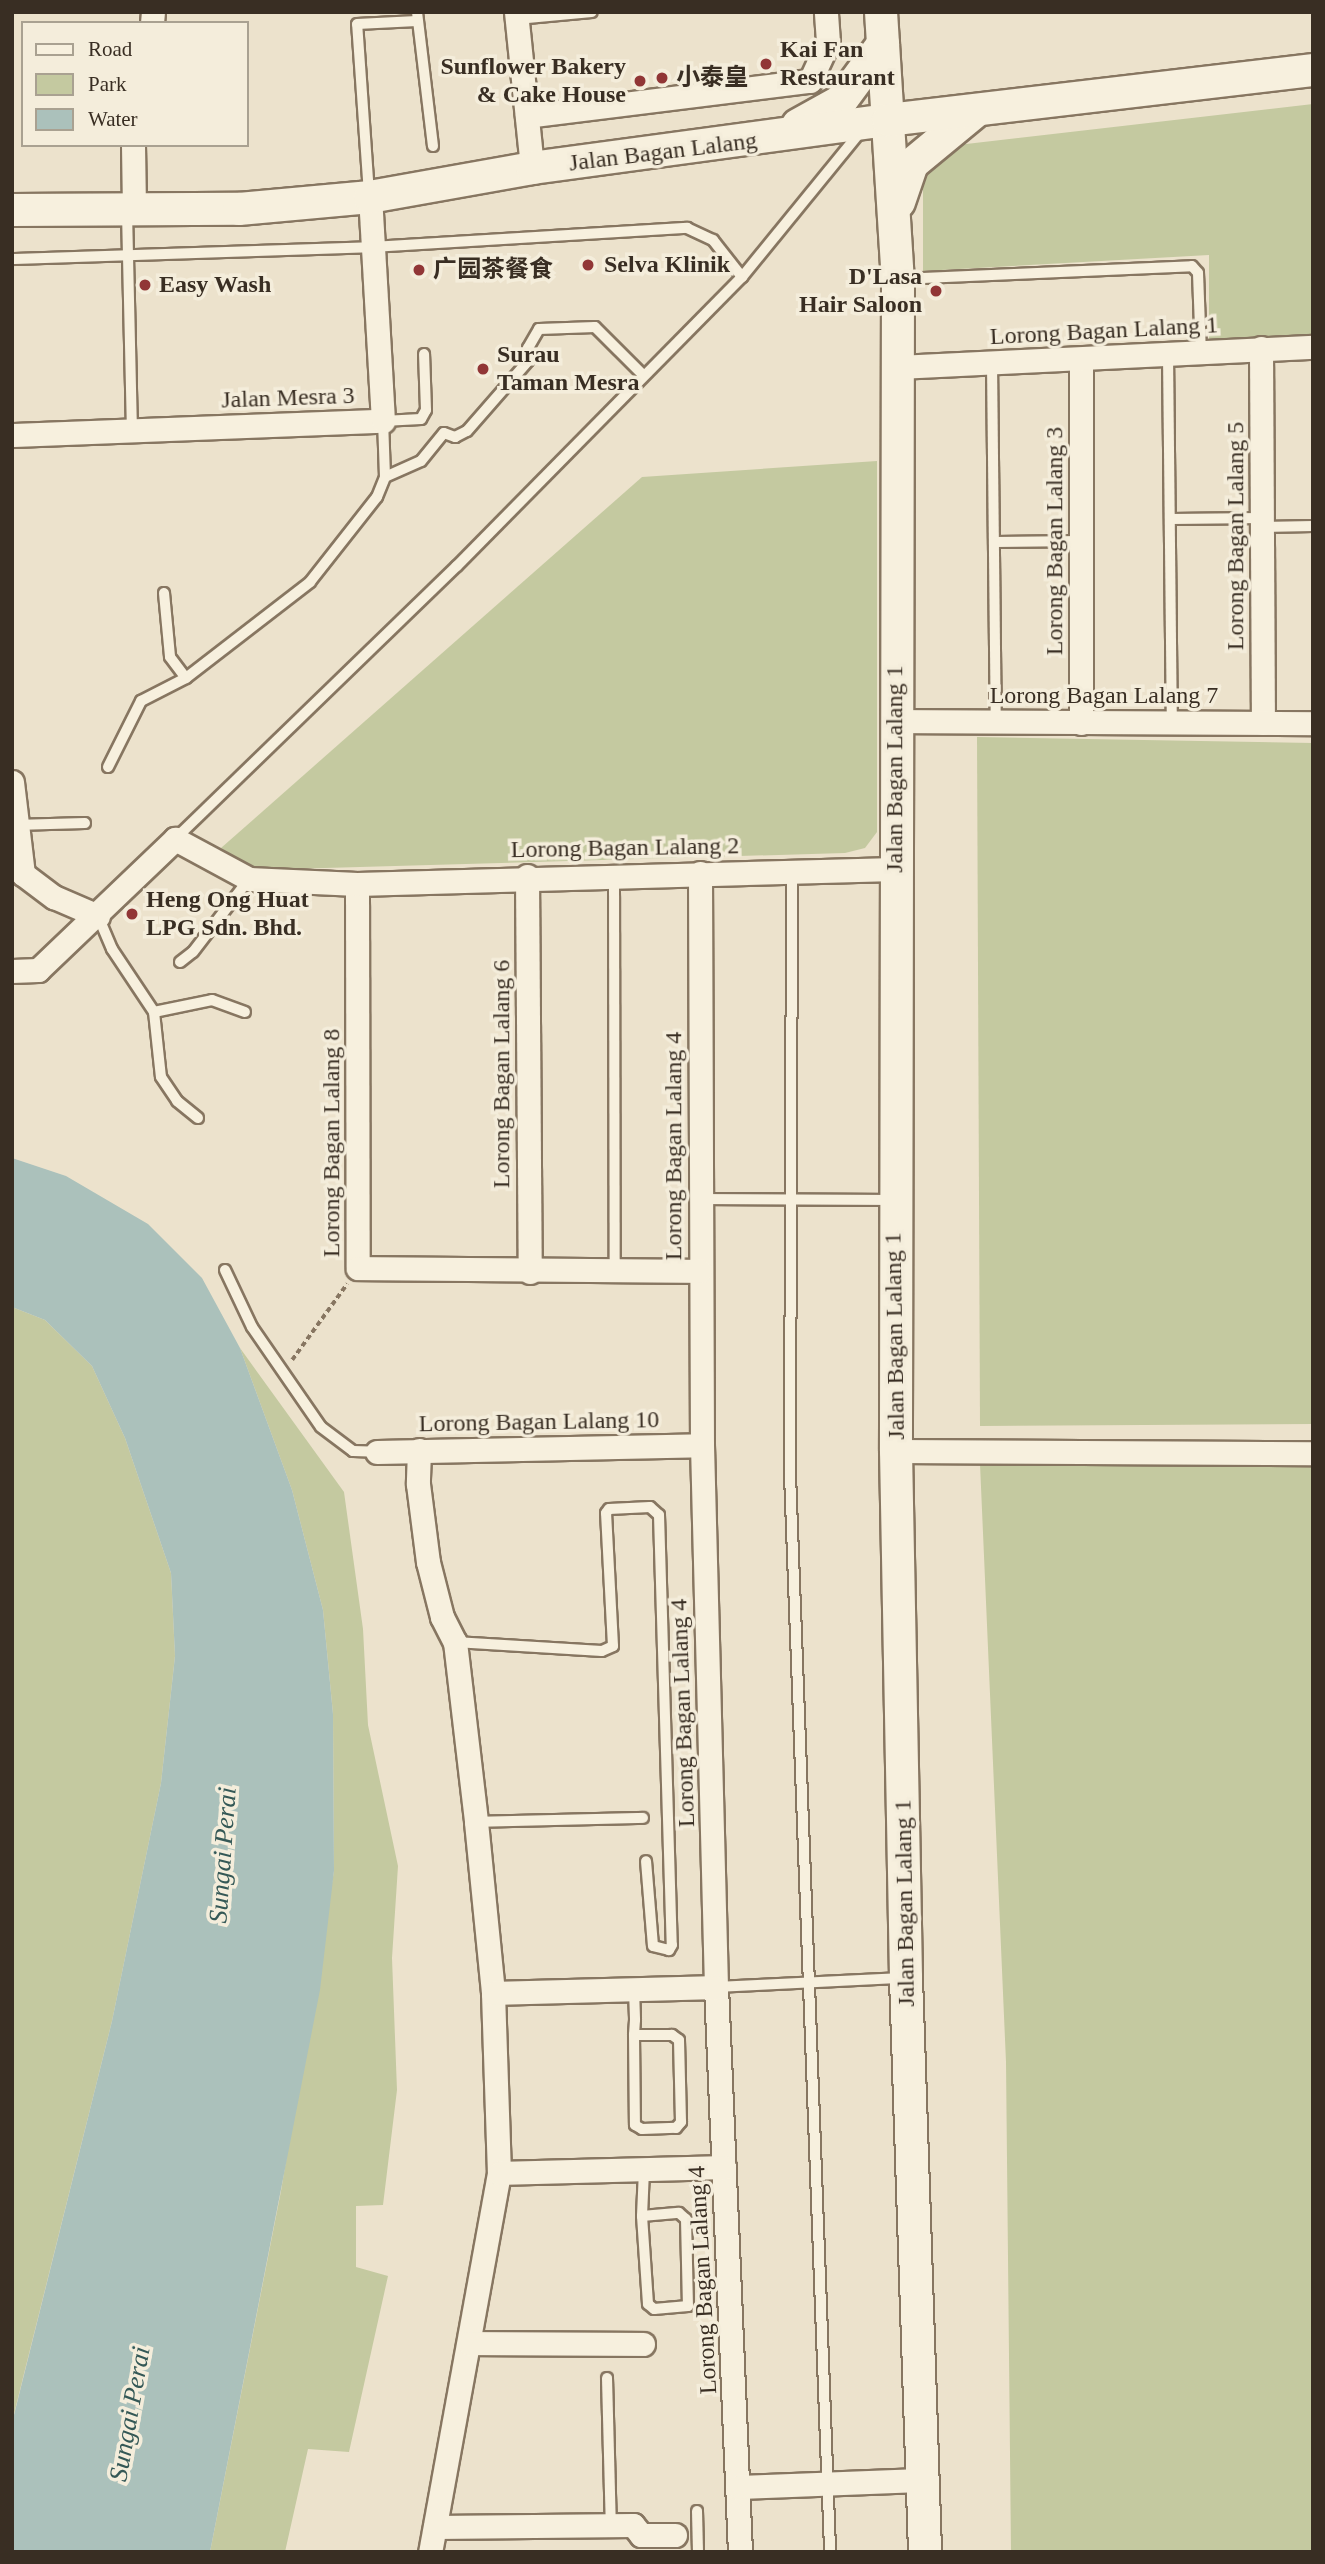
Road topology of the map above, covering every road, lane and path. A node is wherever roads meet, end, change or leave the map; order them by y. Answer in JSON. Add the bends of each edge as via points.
{"nodes":[{"id":1,"x":592,"y":12,"type":"edge"},
{"id":2,"x":826,"y":12,"type":"edge"},
{"id":3,"x":881,"y":12,"type":"edge"},
{"id":4,"x":417,"y":16,"type":"edge"},
{"id":5,"x":517,"y":16,"type":"edge"},
{"id":6,"x":883,"y":44,"type":"junction"},
{"id":7,"x":1313,"y":70,"type":"edge"},
{"id":8,"x":977,"y":110,"type":"junction"},
{"id":9,"x":527,"y":116,"type":"junction"},
{"id":10,"x":878,"y":122,"type":"junction"},
{"id":11,"x":763,"y":139,"type":"junction"},
{"id":12,"x":433,"y":146,"type":"dead end"},
{"id":13,"x":133,"y":147,"type":"edge"},
{"id":14,"x":532,"y":168,"type":"junction"},
{"id":15,"x":370,"y":197,"type":"junction"},
{"id":16,"x":12,"y":210,"type":"edge"},
{"id":17,"x":130,"y":212,"type":"junction"},
{"id":18,"x":894,"y":219,"type":"junction"},
{"id":19,"x":372,"y":247,"type":"junction"},
{"id":20,"x":127,"y":256,"type":"junction"},
{"id":21,"x":12,"y":259,"type":"edge"},
{"id":22,"x":742,"y":277,"type":"junction"},
{"id":23,"x":898,"y":279,"type":"junction"},
{"id":24,"x":1313,"y":347,"type":"edge"},
{"id":25,"x":1261,"y":348,"type":"junction"},
{"id":26,"x":1201,"y":353,"type":"junction"},
{"id":27,"x":1168,"y":354,"type":"junction"},
{"id":28,"x":424,"y":355,"type":"dead end"},
{"id":29,"x":1081,"y":359,"type":"junction"},
{"id":30,"x":992,"y":362,"type":"junction"},
{"id":31,"x":899,"y":367,"type":"junction"},
{"id":32,"x":643,"y":375,"type":"junction"},
{"id":33,"x":383,"y":421,"type":"junction"},
{"id":34,"x":132,"y":430,"type":"junction"},
{"id":35,"x":12,"y":435,"type":"edge"},
{"id":36,"x":385,"y":477,"type":"junction"},
{"id":37,"x":1171,"y":519,"type":"junction"},
{"id":38,"x":1262,"y":523,"type":"junction"},
{"id":39,"x":1313,"y":526,"type":"edge"},
{"id":40,"x":1081,"y":541,"type":"junction"},
{"id":41,"x":996,"y":542,"type":"junction"},
{"id":42,"x":164,"y":593,"type":"dead end"},
{"id":43,"x":186,"y":678,"type":"junction"},
{"id":44,"x":895,"y":721,"type":"junction"},
{"id":45,"x":996,"y":722,"type":"junction"},
{"id":46,"x":1082,"y":723,"type":"junction"},
{"id":47,"x":1172,"y":723,"type":"junction"},
{"id":48,"x":1263,"y":723,"type":"junction"},
{"id":49,"x":1313,"y":723,"type":"edge"},
{"id":50,"x":108,"y":766,"type":"dead end"},
{"id":51,"x":12,"y":782,"type":"edge"},
{"id":52,"x":85,"y":822,"type":"dead end"},
{"id":53,"x":15,"y":825,"type":"junction"},
{"id":54,"x":176,"y":839,"type":"junction"},
{"id":55,"x":895,"y":869,"type":"junction"},
{"id":56,"x":792,"y":870,"type":"junction"},
{"id":57,"x":614,"y":873,"type":"junction"},
{"id":58,"x":700,"y":873,"type":"junction"},
{"id":59,"x":527,"y":876,"type":"junction"},
{"id":60,"x":249,"y":879,"type":"junction"},
{"id":61,"x":357,"y":884,"type":"junction"},
{"id":62,"x":98,"y":916,"type":"junction"},
{"id":63,"x":180,"y":962,"type":"dead end"},
{"id":64,"x":12,"y":971,"type":"edge"},
{"id":65,"x":155,"y":1012,"type":"junction"},
{"id":66,"x":245,"y":1012,"type":"dead end"},
{"id":67,"x":198,"y":1118,"type":"dead end"},
{"id":68,"x":701,"y":1199,"type":"junction"},
{"id":69,"x":792,"y":1200,"type":"junction"},
{"id":70,"x":893,"y":1200,"type":"junction"},
{"id":71,"x":358,"y":1268,"type":"junction"},
{"id":72,"x":225,"y":1270,"type":"dead end"},
{"id":73,"x":700,"y":1271,"type":"junction"},
{"id":74,"x":530,"y":1272,"type":"junction"},
{"id":75,"x":615,"y":1272,"type":"junction"},
{"id":76,"x":286,"y":1372,"type":"junction"},
{"id":77,"x":702,"y":1445,"type":"junction"},
{"id":78,"x":419,"y":1450,"type":"junction"},
{"id":79,"x":896,"y":1451,"type":"junction"},
{"id":80,"x":377,"y":1452,"type":"joint"},
{"id":81,"x":1313,"y":1453,"type":"edge"},
{"id":82,"x":454,"y":1642,"type":"junction"},
{"id":83,"x":643,"y":1818,"type":"dead end"},
{"id":84,"x":476,"y":1822,"type":"junction"},
{"id":85,"x":646,"y":1861,"type":"dead end"},
{"id":86,"x":906,"y":1978,"type":"junction"},
{"id":87,"x":807,"y":1980,"type":"junction"},
{"id":88,"x":716,"y":1987,"type":"junction"},
{"id":89,"x":634,"y":1990,"type":"junction"},
{"id":90,"x":494,"y":1993,"type":"junction"},
{"id":91,"x":634,"y":2035,"type":"junction"},
{"id":92,"x":724,"y":2167,"type":"junction"},
{"id":93,"x":644,"y":2170,"type":"junction"},
{"id":94,"x":499,"y":2173,"type":"junction"},
{"id":95,"x":642,"y":2216,"type":"junction"},
{"id":96,"x":469,"y":2343,"type":"junction"},
{"id":97,"x":643,"y":2344,"type":"dead end"},
{"id":98,"x":607,"y":2378,"type":"dead end"},
{"id":99,"x":922,"y":2480,"type":"junction"},
{"id":100,"x":827,"y":2482,"type":"junction"},
{"id":101,"x":738,"y":2487,"type":"junction"},
{"id":102,"x":697,"y":2511,"type":"dead end"},
{"id":103,"x":611,"y":2526,"type":"junction"},
{"id":104,"x":435,"y":2527,"type":"junction"},
{"id":105,"x":675,"y":2535,"type":"dead end"},
{"id":106,"x":641,"y":2543,"type":"edge"},
{"id":107,"x":430,"y":2552,"type":"edge"},
{"id":108,"x":698,"y":2552,"type":"edge"},
{"id":109,"x":740,"y":2552,"type":"edge"},
{"id":110,"x":830,"y":2552,"type":"edge"},
{"id":111,"x":925,"y":2552,"type":"edge"}],
"edges":[{"from":1,"to":5,"type":"lane"},
{"from":2,"to":9,"type":"street","via":[[828,42],[810,81]]},
{"from":3,"to":6,"type":"main road","name":"Jalan Bagan Lalang 1"},
{"from":4,"to":12,"type":"lane"},
{"from":4,"to":15,"type":"lane","via":[[356,24]]},
{"from":5,"to":9,"type":"street"},
{"from":6,"to":10,"type":"main road","name":"Jalan Bagan Lalang 1"},
{"from":6,"to":11,"type":"main road","via":[[841,101],[812,120]]},
{"from":7,"to":8,"type":"main road","name":"Jalan Bagan Lalang"},
{"from":8,"to":10,"type":"main road","name":"Jalan Bagan Lalang"},
{"from":8,"to":18,"type":"main road","via":[[912,164]]},
{"from":9,"to":14,"type":"street"},
{"from":10,"to":11,"type":"main road","name":"Jalan Bagan Lalang"},
{"from":10,"to":18,"type":"main road","name":"Jalan Bagan Lalang 1"},
{"from":10,"to":22,"type":"lane"},
{"from":11,"to":14,"type":"main road","name":"Jalan Bagan Lalang"},
{"from":13,"to":17,"type":"street"},
{"from":14,"to":15,"type":"main road","name":"Jalan Bagan Lalang"},
{"from":15,"to":17,"type":"main road","name":"Jalan Bagan Lalang","via":[[240,209]]},
{"from":15,"to":19,"type":"street","name":"Jalan Mesra 3"},
{"from":16,"to":17,"type":"main road","name":"Jalan Bagan Lalang"},
{"from":17,"to":20,"type":"lane"},
{"from":18,"to":23,"type":"main road","name":"Jalan Bagan Lalang 1"},
{"from":19,"to":20,"type":"lane"},
{"from":19,"to":22,"type":"lane","via":[[687,228],[713,240]]},
{"from":19,"to":33,"type":"street","name":"Jalan Mesra 3"},
{"from":20,"to":21,"type":"lane"},
{"from":20,"to":34,"type":"lane"},
{"from":22,"to":32,"type":"lane"},
{"from":23,"to":26,"type":"lane","via":[[1196,268]]},
{"from":23,"to":31,"type":"main road","name":"Jalan Bagan Lalang 1"},
{"from":24,"to":25,"type":"street","name":"Lorong Bagan Lalang 1"},
{"from":25,"to":26,"type":"street","name":"Lorong Bagan Lalang 1"},
{"from":25,"to":38,"type":"street","name":"Lorong Bagan Lalang 5"},
{"from":26,"to":27,"type":"street","name":"Lorong Bagan Lalang 1"},
{"from":27,"to":29,"type":"street","name":"Lorong Bagan Lalang 1"},
{"from":27,"to":37,"type":"lane"},
{"from":28,"to":33,"type":"lane","via":[[426,410],[421,419]]},
{"from":29,"to":30,"type":"street","name":"Lorong Bagan Lalang 1"},
{"from":29,"to":40,"type":"street","name":"Lorong Bagan Lalang 3"},
{"from":30,"to":31,"type":"street","name":"Lorong Bagan Lalang 1"},
{"from":30,"to":41,"type":"lane"},
{"from":31,"to":44,"type":"main road","name":"Jalan Bagan Lalang 1"},
{"from":32,"to":36,"type":"lane","via":[[595,327],[539,329],[528,348],[528,361],[467,431],[455,437],[444,433],[421,461]]},
{"from":32,"to":54,"type":"lane","via":[[457,566]]},
{"from":33,"to":34,"type":"street","name":"Jalan Mesra 3"},
{"from":33,"to":36,"type":"lane"},
{"from":34,"to":35,"type":"street","name":"Jalan Mesra 3"},
{"from":36,"to":43,"type":"lane","via":[[377,497],[310,582]]},
{"from":37,"to":38,"type":"lane"},
{"from":37,"to":47,"type":"lane"},
{"from":38,"to":39,"type":"lane"},
{"from":38,"to":48,"type":"street","name":"Lorong Bagan Lalang 5"},
{"from":40,"to":41,"type":"lane"},
{"from":40,"to":46,"type":"street","name":"Lorong Bagan Lalang 3"},
{"from":41,"to":45,"type":"lane"},
{"from":42,"to":43,"type":"lane","via":[[170,657]]},
{"from":43,"to":50,"type":"lane","via":[[141,701]]},
{"from":44,"to":45,"type":"street","name":"Lorong Bagan Lalang 7"},
{"from":44,"to":55,"type":"main road","name":"Jalan Bagan Lalang 1"},
{"from":45,"to":46,"type":"street","name":"Lorong Bagan Lalang 7"},
{"from":46,"to":47,"type":"street","name":"Lorong Bagan Lalang 7"},
{"from":47,"to":48,"type":"street","name":"Lorong Bagan Lalang 7"},
{"from":48,"to":49,"type":"street","name":"Lorong Bagan Lalang 7"},
{"from":51,"to":53,"type":"street"},
{"from":52,"to":53,"type":"lane"},
{"from":53,"to":62,"type":"street","via":[[23,874],[54,897]]},
{"from":54,"to":60,"type":"street"},
{"from":54,"to":62,"type":"street"},
{"from":55,"to":56,"type":"street","name":"Lorong Bagan Lalang 2"},
{"from":55,"to":70,"type":"main road","name":"Jalan Bagan Lalang 1"},
{"from":56,"to":58,"type":"street","name":"Lorong Bagan Lalang 2"},
{"from":56,"to":69,"type":"lane"},
{"from":57,"to":58,"type":"street","name":"Lorong Bagan Lalang 2"},
{"from":57,"to":59,"type":"street","name":"Lorong Bagan Lalang 2"},
{"from":57,"to":75,"type":"lane"},
{"from":58,"to":68,"type":"street","name":"Lorong Bagan Lalang 4"},
{"from":59,"to":61,"type":"street","name":"Lorong Bagan Lalang 2"},
{"from":59,"to":74,"type":"street","name":"Lorong Bagan Lalang 6"},
{"from":60,"to":61,"type":"street","name":"Lorong Bagan Lalang 2"},
{"from":60,"to":63,"type":"lane"},
{"from":61,"to":71,"type":"street","name":"Lorong Bagan Lalang 8"},
{"from":62,"to":64,"type":"street","via":[[38,970]]},
{"from":62,"to":65,"type":"lane","via":[[112,949]]},
{"from":65,"to":66,"type":"lane","via":[[212,1000]]},
{"from":65,"to":67,"type":"lane","via":[[161,1077],[177,1101]]},
{"from":68,"to":69,"type":"lane"},
{"from":68,"to":73,"type":"street","name":"Lorong Bagan Lalang 4"},
{"from":69,"to":70,"type":"lane"},
{"from":69,"to":87,"type":"lane","via":[[790,1474]]},
{"from":70,"to":79,"type":"main road","name":"Jalan Bagan Lalang 1"},
{"from":71,"to":74,"type":"street","name":"Lorong Bagan Lalang 8"},
{"from":71,"to":76,"type":"path","via":[[304,1338]]},
{"from":72,"to":76,"type":"lane","via":[[252,1327]]},
{"from":73,"to":75,"type":"street","name":"Lorong Bagan Lalang 8"},
{"from":73,"to":77,"type":"street","name":"Lorong Bagan Lalang 4"},
{"from":74,"to":75,"type":"street","name":"Lorong Bagan Lalang 8"},
{"from":76,"to":80,"type":"lane","via":[[320,1427],[335,1442],[353,1451]]},
{"from":77,"to":78,"type":"street","name":"Lorong Bagan Lalang 10"},
{"from":77,"to":88,"type":"street","name":"Lorong Bagan Lalang 4"},
{"from":78,"to":80,"type":"street","name":"Lorong Bagan Lalang 10"},
{"from":78,"to":82,"type":"street","via":[[418,1484],[428,1562],[442,1617]]},
{"from":79,"to":81,"type":"street"},
{"from":79,"to":86,"type":"main road","name":"Jalan Bagan Lalang 1"},
{"from":82,"to":84,"type":"street"},
{"from":82,"to":85,"type":"lane","via":[[602,1651],[613,1646],[606,1513],[650,1507],[659,1515],[669,1950],[653,1946]]},
{"from":83,"to":84,"type":"lane"},
{"from":84,"to":90,"type":"street"},
{"from":86,"to":87,"type":"lane"},
{"from":86,"to":99,"type":"main road","name":"Jalan Bagan Lalang 1"},
{"from":87,"to":88,"type":"lane"},
{"from":87,"to":100,"type":"lane"},
{"from":88,"to":89,"type":"street"},
{"from":88,"to":92,"type":"street","name":"Lorong Bagan Lalang 4"},
{"from":89,"to":90,"type":"street"},
{"from":89,"to":91,"type":"lane"},
{"from":90,"to":94,"type":"street"},
{"from":91,"to":91,"type":"lane","via":[[672,2035],[679,2040],[681,2122],[676,2128],[642,2129],[635,2124]]},
{"from":92,"to":93,"type":"street"},
{"from":92,"to":101,"type":"street","name":"Lorong Bagan Lalang 4"},
{"from":93,"to":94,"type":"street"},
{"from":93,"to":95,"type":"lane"},
{"from":94,"to":96,"type":"street"},
{"from":95,"to":95,"type":"lane","via":[[679,2213],[686,2219],[688,2306],[650,2308]]},
{"from":96,"to":97,"type":"street"},
{"from":96,"to":104,"type":"street"},
{"from":98,"to":103,"type":"lane"},
{"from":99,"to":100,"type":"street"},
{"from":99,"to":111,"type":"main road","name":"Jalan Bagan Lalang 1"},
{"from":100,"to":101,"type":"street"},
{"from":100,"to":110,"type":"lane"},
{"from":101,"to":109,"type":"street","name":"Lorong Bagan Lalang 4"},
{"from":102,"to":108,"type":"lane"},
{"from":103,"to":104,"type":"street"},
{"from":103,"to":106,"type":"street","via":[[634,2525]]},
{"from":104,"to":107,"type":"street"},
{"from":105,"to":106,"type":"street"}]}
